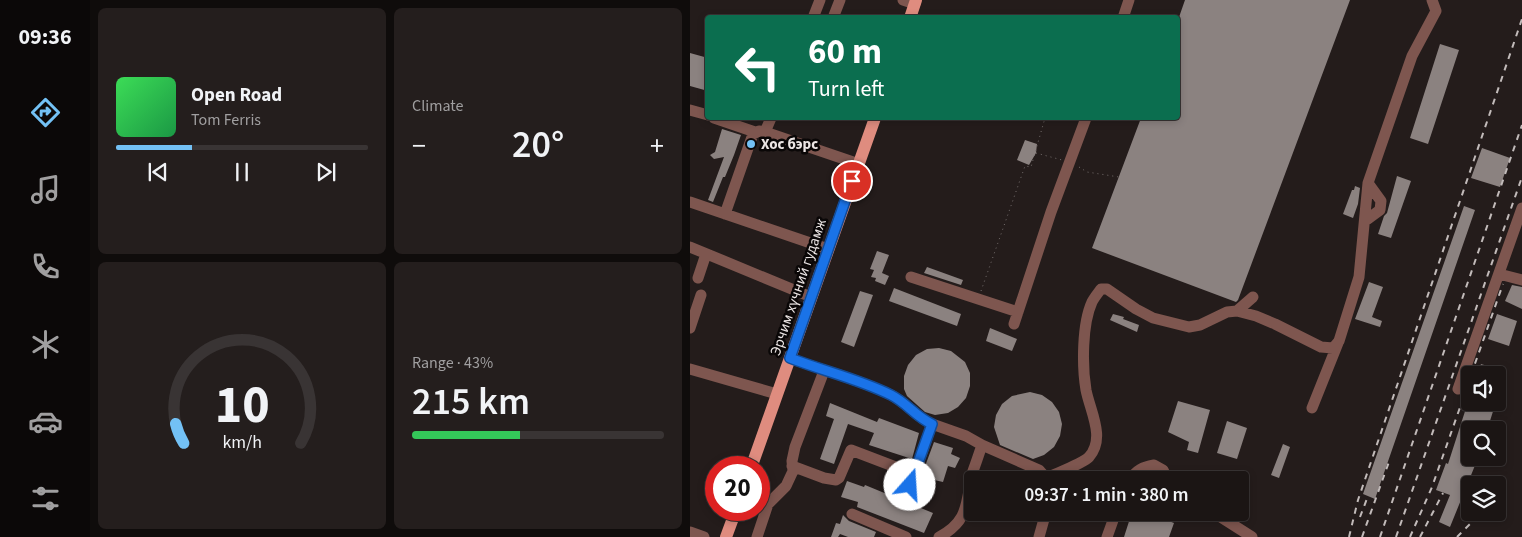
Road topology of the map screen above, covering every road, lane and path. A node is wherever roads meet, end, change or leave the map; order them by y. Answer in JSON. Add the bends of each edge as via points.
{"nodes":[{"id":1,"x":820,"y":0,"type":"edge"},
{"id":2,"x":840,"y":0,"type":"edge"},
{"id":3,"x":1129,"y":0,"type":"edge"},
{"id":4,"x":1432,"y":0,"type":"edge"},
{"id":5,"x":911,"y":1,"type":"edge"},
{"id":6,"x":814,"y":15,"type":"edge"},
{"id":7,"x":834,"y":15,"type":"edge"},
{"id":8,"x":910,"y":15,"type":"edge"},
{"id":9,"x":1124,"y":15,"type":"edge"},
{"id":10,"x":690,"y":110,"type":"edge"},
{"id":11,"x":705,"y":114,"type":"edge"},
{"id":12,"x":726,"y":120,"type":"edge"},
{"id":13,"x":769,"y":120,"type":"edge"},
{"id":14,"x":874,"y":120,"type":"edge"},
{"id":15,"x":1044,"y":120,"type":"edge"},
{"id":16,"x":1085,"y":120,"type":"edge"},
{"id":17,"x":760,"y":132,"type":"junction"},
{"id":18,"x":1036,"y":153,"type":"junction"},
{"id":19,"x":1064,"y":161,"type":"dead end"},
{"id":20,"x":858,"y":164,"type":"junction"},
{"id":21,"x":1073,"y":164,"type":"dead end"},
{"id":22,"x":1119,"y":177,"type":"dead end"},
{"id":23,"x":690,"y":202,"type":"edge"},
{"id":24,"x":1522,"y":208,"type":"edge"},
{"id":25,"x":725,"y":214,"type":"junction"},
{"id":26,"x":690,"y":247,"type":"edge"},
{"id":27,"x":828,"y":249,"type":"junction"},
{"id":28,"x":706,"y":254,"type":"junction"},
{"id":29,"x":1499,"y":274,"type":"junction"},
{"id":30,"x":911,"y":277,"type":"dead end"},
{"id":31,"x":698,"y":278,"type":"dead end"},
{"id":32,"x":1522,"y":280,"type":"edge"},
{"id":33,"x":701,"y":295,"type":"dead end"},
{"id":34,"x":811,"y":297,"type":"junction"},
{"id":35,"x":1252,"y":297,"type":"dead end"},
{"id":36,"x":978,"y":299,"type":"junction"},
{"id":37,"x":1237,"y":311,"type":"junction"},
{"id":38,"x":1018,"y":312,"type":"junction"},
{"id":39,"x":1014,"y":324,"type":"dead end"},
{"id":40,"x":690,"y":328,"type":"edge"},
{"id":41,"x":1339,"y":341,"type":"junction"},
{"id":42,"x":790,"y":358,"type":"junction"},
{"id":43,"x":690,"y":369,"type":"edge"},
{"id":44,"x":824,"y":371,"type":"junction"},
{"id":45,"x":1458,"y":389,"type":"dead end"},
{"id":46,"x":777,"y":394,"type":"junction"},
{"id":47,"x":1312,"y":408,"type":"dead end"},
{"id":48,"x":932,"y":424,"type":"junction"},
{"id":49,"x":982,"y":446,"type":"junction"},
{"id":50,"x":755,"y":456,"type":"edge"},
{"id":51,"x":792,"y":466,"type":"junction"},
{"id":52,"x":973,"y":471,"type":"edge"},
{"id":53,"x":1040,"y":471,"type":"edge"},
{"id":54,"x":1063,"y":471,"type":"edge"},
{"id":55,"x":1136,"y":471,"type":"edge"},
{"id":56,"x":1164,"y":471,"type":"edge"},
{"id":57,"x":914,"y":474,"type":"junction"},
{"id":58,"x":907,"y":495,"type":"dead end"},
{"id":59,"x":964,"y":513,"type":"edge"},
{"id":60,"x":852,"y":514,"type":"dead end"},
{"id":61,"x":964,"y":515,"type":"edge"},
{"id":62,"x":732,"y":521,"type":"edge"},
{"id":63,"x":1043,"y":521,"type":"edge"},
{"id":64,"x":1113,"y":521,"type":"edge"},
{"id":65,"x":1227,"y":521,"type":"edge"},
{"id":66,"x":690,"y":532,"type":"edge"},
{"id":67,"x":704,"y":537,"type":"edge"},
{"id":68,"x":726,"y":537,"type":"edge"},
{"id":69,"x":757,"y":537,"type":"edge"},
{"id":70,"x":906,"y":537,"type":"edge"},
{"id":71,"x":939,"y":537,"type":"edge"},
{"id":72,"x":956,"y":537,"type":"edge"},
{"id":73,"x":1039,"y":537,"type":"edge"},
{"id":74,"x":1107,"y":537,"type":"edge"},
{"id":75,"x":1252,"y":537,"type":"edge"}],
"edges":[{"from":1,"to":6,"type":"street"},
{"from":2,"to":7,"type":"street"},
{"from":3,"to":9,"type":"street"},
{"from":4,"to":41,"type":"street","via":[[1436,11],[1412,56],[1368,183],[1359,277]]},
{"from":5,"to":8,"type":"main road"},
{"from":10,"to":11,"type":"street"},
{"from":12,"to":17,"type":"street"},
{"from":13,"to":17,"type":"street"},
{"from":14,"to":20,"type":"main road","name":"Эрчим хүчний гудамж"},
{"from":15,"to":18,"type":"path","via":[[1037,138]]},
{"from":16,"to":38,"type":"street"},
{"from":17,"to":20,"type":"street"},
{"from":17,"to":25,"type":"street"},
{"from":18,"to":19,"type":"path"},
{"from":18,"to":36,"type":"path","via":[[1030,167],[1025,166]]},
{"from":20,"to":27,"type":"main road","name":"Эрчим хүчний гудамж"},
{"from":21,"to":22,"type":"path","via":[[1087,172]]},
{"from":23,"to":25,"type":"street"},
{"from":24,"to":29,"type":"street"},
{"from":25,"to":27,"type":"street"},
{"from":26,"to":28,"type":"street"},
{"from":27,"to":34,"type":"main road","name":"Эрчим хүчний гудамж"},
{"from":28,"to":31,"type":"street"},
{"from":28,"to":34,"type":"street"},
{"from":29,"to":32,"type":"street"},
{"from":29,"to":45,"type":"street"},
{"from":30,"to":36,"type":"street"},
{"from":33,"to":40,"type":"street"},
{"from":34,"to":42,"type":"main road","name":"Эрчим хүчний гудамж"},
{"from":35,"to":37,"type":"street"},
{"from":36,"to":38,"type":"street"},
{"from":37,"to":41,"type":"street","via":[[1275,324],[1321,348],[1333,348]]},
{"from":37,"to":54,"type":"street","via":[[1190,327],[1153,318],[1107,289],[1101,289],[1092,303],[1084,352],[1086,390],[1097,432],[1096,445],[1088,457]]},
{"from":38,"to":39,"type":"street"},
{"from":41,"to":47,"type":"street"},
{"from":42,"to":44,"type":"street"},
{"from":42,"to":46,"type":"main road","name":"Эрчим хүчний гудамж"},
{"from":43,"to":46,"type":"street"},
{"from":44,"to":48,"type":"street","via":[[893,396]]},
{"from":44,"to":51,"type":"street","via":[[795,447]]},
{"from":46,"to":50,"type":"main road","name":"Эрчим хүчний гудамж"},
{"from":48,"to":49,"type":"street","via":[[966,436]]},
{"from":48,"to":57,"type":"street"},
{"from":49,"to":52,"type":"street"},
{"from":49,"to":53,"type":"street"},
{"from":51,"to":57,"type":"street","via":[[836,480],[851,450]]},
{"from":51,"to":69,"type":"street","via":[[786,486],[768,504]]},
{"from":55,"to":56,"type":"street","via":[[1154,465]]},
{"from":57,"to":58,"type":"street"},
{"from":59,"to":71,"type":"street","via":[[959,522]]},
{"from":60,"to":70,"type":"street"},
{"from":61,"to":72,"type":"street"},
{"from":62,"to":68,"type":"main road"},
{"from":63,"to":73,"type":"street"},
{"from":64,"to":74,"type":"street"},
{"from":65,"to":75,"type":"street"},
{"from":66,"to":67,"type":"street"}]}
